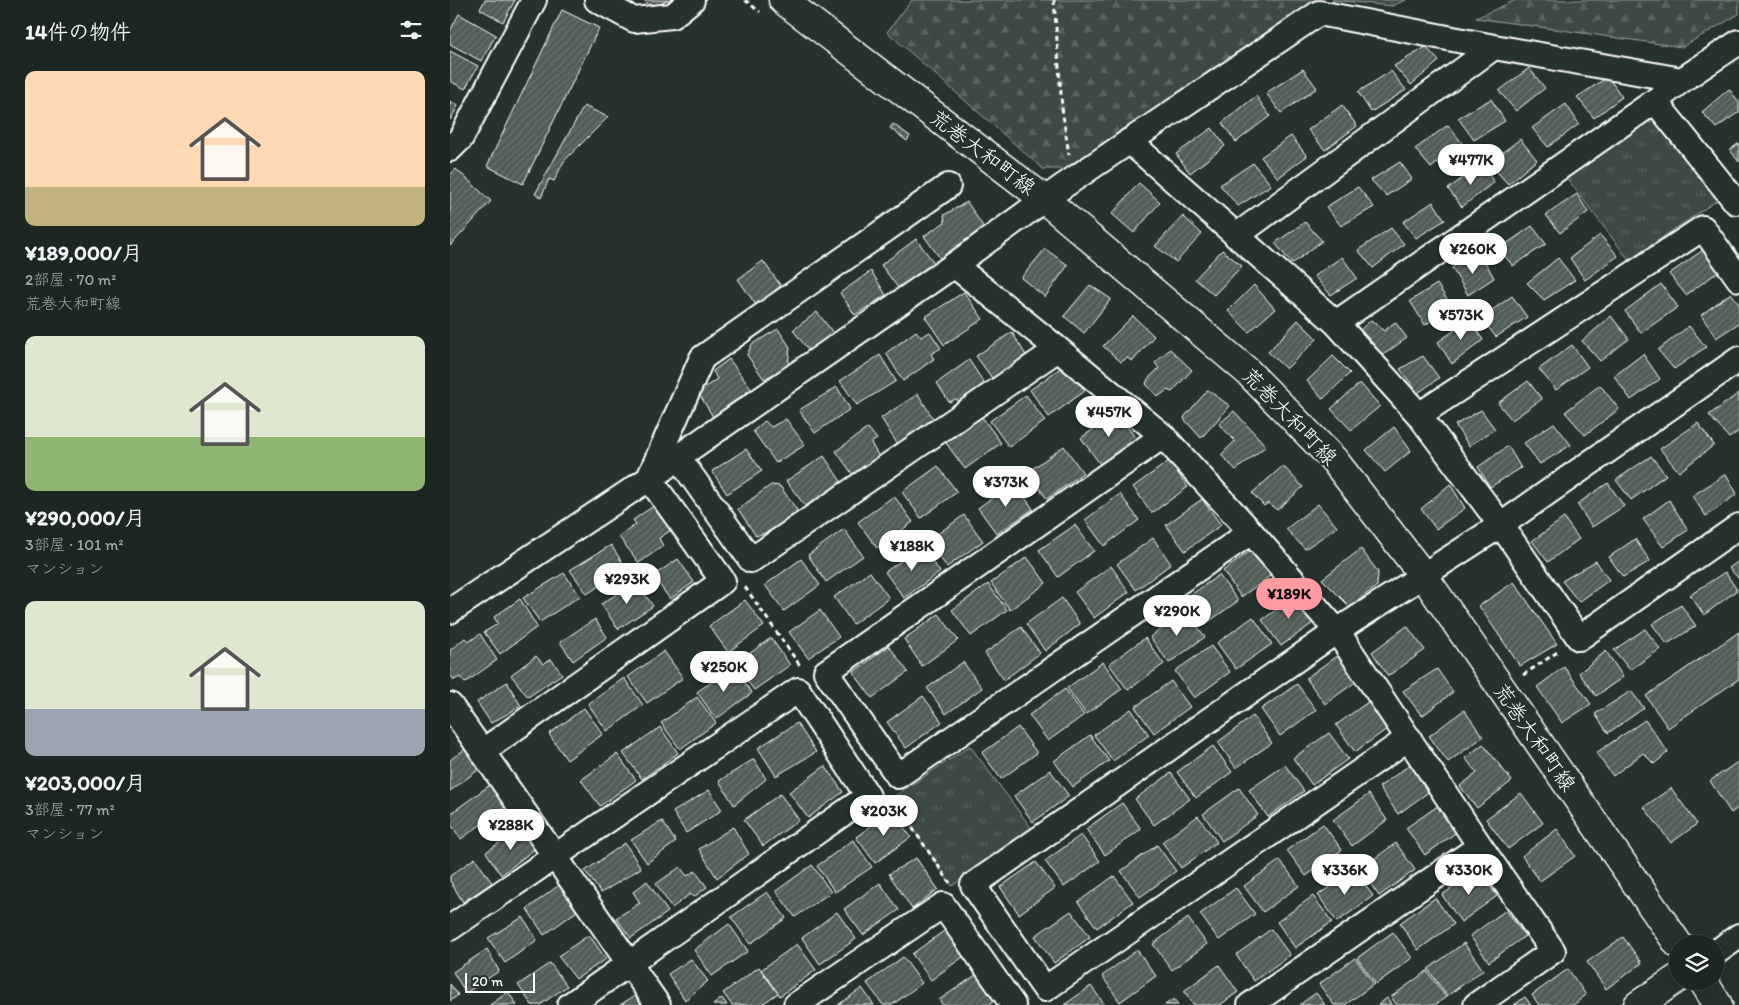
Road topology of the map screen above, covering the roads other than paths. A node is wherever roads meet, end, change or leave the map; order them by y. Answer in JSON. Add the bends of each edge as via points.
{"nodes":[{"id":1,"x":534,"y":0,"type":"edge"},
{"id":2,"x":597,"y":0,"type":"edge"},
{"id":3,"x":692,"y":0,"type":"edge"},
{"id":4,"x":772,"y":6,"type":"edge"},
{"id":5,"x":1739,"y":42,"type":"edge"},
{"id":6,"x":1494,"y":47,"type":"junction"},
{"id":7,"x":1682,"y":80,"type":"junction"},
{"id":8,"x":1655,"y":101,"type":"junction"},
{"id":9,"x":1129,"y":142,"type":"junction"},
{"id":10,"x":450,"y":149,"type":"edge"},
{"id":11,"x":948,"y":186,"type":"dead end"},
{"id":12,"x":1044,"y":199,"type":"junction"},
{"id":13,"x":1739,"y":200,"type":"edge"},
{"id":14,"x":1236,"y":236,"type":"junction"},
{"id":15,"x":954,"y":265,"type":"junction"},
{"id":16,"x":1739,"y":279,"type":"edge"},
{"id":17,"x":1336,"y":323,"type":"junction"},
{"id":18,"x":1058,"y":349,"type":"junction"},
{"id":19,"x":1739,"y":359,"type":"edge"},
{"id":20,"x":1419,"y":415,"type":"junction"},
{"id":21,"x":1163,"y":436,"type":"junction"},
{"id":22,"x":678,"y":457,"type":"junction"},
{"id":23,"x":649,"y":478,"type":"junction"},
{"id":24,"x":1501,"y":525,"type":"junction"},
{"id":25,"x":1739,"y":526,"type":"edge"},
{"id":26,"x":1251,"y":532,"type":"junction"},
{"id":27,"x":1423,"y":575,"type":"junction"},
{"id":28,"x":450,"y":611,"type":"edge"},
{"id":29,"x":1337,"y":631,"type":"junction"},
{"id":30,"x":450,"y":705,"type":"edge"},
{"id":31,"x":1409,"y":738,"type":"junction"},
{"id":32,"x":483,"y":750,"type":"junction"},
{"id":33,"x":1480,"y":846,"type":"junction"},
{"id":34,"x":554,"y":855,"type":"junction"},
{"id":35,"x":450,"y":928,"type":"edge"},
{"id":36,"x":1672,"y":935,"type":"edge"},
{"id":37,"x":1739,"y":936,"type":"edge"},
{"id":38,"x":1724,"y":947,"type":"edge"},
{"id":39,"x":629,"y":964,"type":"junction"},
{"id":40,"x":1669,"y":984,"type":"edge"},
{"id":41,"x":1709,"y":990,"type":"edge"},
{"id":42,"x":570,"y":1005,"type":"edge"},
{"id":43,"x":658,"y":1005,"type":"edge"},
{"id":44,"x":796,"y":1005,"type":"edge"},
{"id":45,"x":1013,"y":1005,"type":"edge"},
{"id":46,"x":1250,"y":1005,"type":"edge"},
{"id":47,"x":1476,"y":1005,"type":"edge"},
{"id":48,"x":1638,"y":1005,"type":"edge"},
{"id":49,"x":1718,"y":1005,"type":"edge"}],
"edges":[{"from":1,"to":10,"type":"street","via":[[461,138]]},
{"from":2,"to":3,"type":"street","via":[[634,20],[672,16]]},
{"from":4,"to":12,"type":"street","name":"荒巻大和町線"},
{"from":5,"to":7,"type":"street"},
{"from":6,"to":7,"type":"street"},
{"from":6,"to":9,"type":"street","via":[[1319,13]]},
{"from":6,"to":14,"type":"street"},
{"from":7,"to":8,"type":"street"},
{"from":8,"to":13,"type":"street","via":[[1736,202]]},
{"from":8,"to":17,"type":"street"},
{"from":9,"to":12,"type":"street"},
{"from":9,"to":14,"type":"street"},
{"from":11,"to":23,"type":"street","via":[[702,358]]},
{"from":12,"to":15,"type":"street"},
{"from":12,"to":27,"type":"street","name":"荒巻大和町線","via":[[1247,371],[1334,460]]},
{"from":14,"to":17,"type":"street"},
{"from":15,"to":18,"type":"street"},
{"from":15,"to":22,"type":"street"},
{"from":16,"to":20,"type":"street","via":[[1702,228]]},
{"from":17,"to":20,"type":"street"},
{"from":18,"to":21,"type":"street"},
{"from":18,"to":22,"type":"street","via":[[750,560]]},
{"from":19,"to":24,"type":"street"},
{"from":20,"to":24,"type":"street"},
{"from":21,"to":26,"type":"street"},
{"from":21,"to":26,"type":"street","via":[[826,672],[898,776]]},
{"from":22,"to":23,"type":"street"},
{"from":23,"to":28,"type":"street"},
{"from":23,"to":32,"type":"street","via":[[723,581]]},
{"from":24,"to":25,"type":"street","via":[[1579,638]]},
{"from":24,"to":27,"type":"street"},
{"from":26,"to":29,"type":"street"},
{"from":27,"to":29,"type":"street"},
{"from":27,"to":36,"type":"street","name":"荒巻大和町線"},
{"from":29,"to":31,"type":"street"},
{"from":29,"to":31,"type":"street","via":[[973,885],[1045,989]]},
{"from":30,"to":32,"type":"street"},
{"from":31,"to":33,"type":"street"},
{"from":32,"to":34,"type":"street"},
{"from":33,"to":46,"type":"street"},
{"from":33,"to":47,"type":"street","via":[[1553,951]]},
{"from":34,"to":35,"type":"street"},
{"from":34,"to":39,"type":"street"},
{"from":34,"to":39,"type":"street","via":[[798,690],[868,796]]},
{"from":37,"to":38,"type":"street"},
{"from":39,"to":42,"type":"street"},
{"from":39,"to":43,"type":"street"},
{"from":40,"to":48,"type":"street"},
{"from":41,"to":49,"type":"street"},
{"from":44,"to":45,"type":"street","via":[[943,905]]}]}
